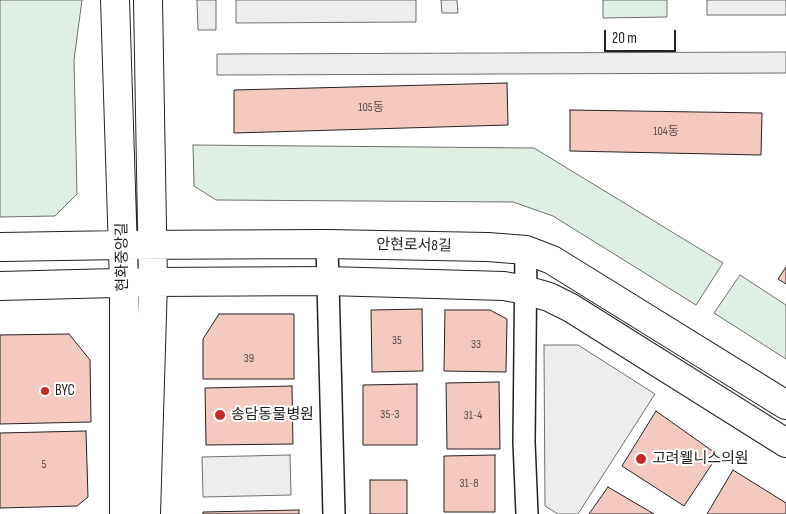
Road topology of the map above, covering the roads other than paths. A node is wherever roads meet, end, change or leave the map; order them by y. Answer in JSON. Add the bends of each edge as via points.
{"nodes":[{"id":1,"x":115,"y":0,"type":"edge"},
{"id":2,"x":148,"y":0,"type":"edge"},
{"id":3,"x":123,"y":244,"type":"junction"},
{"id":4,"x":326,"y":244,"type":"junction"},
{"id":5,"x":152,"y":245,"type":"junction"},
{"id":6,"x":0,"y":247,"type":"edge"},
{"id":7,"x":526,"y":250,"type":"junction"},
{"id":8,"x":328,"y":281,"type":"junction"},
{"id":9,"x":153,"y":282,"type":"junction"},
{"id":10,"x":124,"y":283,"type":"junction"},
{"id":11,"x":0,"y":286,"type":"edge"},
{"id":12,"x":525,"y":290,"type":"junction"},
{"id":13,"x":786,"y":405,"type":"edge"},
{"id":14,"x":786,"y":443,"type":"edge"},
{"id":15,"x":124,"y":514,"type":"edge"},
{"id":16,"x":146,"y":514,"type":"edge"},
{"id":17,"x":334,"y":514,"type":"edge"},
{"id":18,"x":527,"y":514,"type":"edge"}],
"edges":[{"from":1,"to":3,"type":"street","name":"현화중앙길"},
{"from":2,"to":5,"type":"street"},
{"from":3,"to":5,"type":"street","name":"안현로서8길"},
{"from":3,"to":6,"type":"street","name":"안현로서8길"},
{"from":3,"to":10,"type":"street","name":"현화중앙길"},
{"from":4,"to":5,"type":"street","name":"안현로서8길"},
{"from":4,"to":7,"type":"street","name":"안현로서8길"},
{"from":4,"to":8,"type":"street"},
{"from":5,"to":9,"type":"street"},
{"from":7,"to":12,"type":"street"},
{"from":7,"to":13,"type":"street","name":"안현로서8길","via":[[552,260]]},
{"from":8,"to":9,"type":"street"},
{"from":8,"to":12,"type":"street","via":[[504,286]]},
{"from":8,"to":17,"type":"street"},
{"from":9,"to":10,"type":"street"},
{"from":9,"to":16,"type":"street"},
{"from":10,"to":11,"type":"street"},
{"from":10,"to":15,"type":"street","name":"현화중앙길"},
{"from":12,"to":14,"type":"street","via":[[571,308]]},
{"from":12,"to":18,"type":"street"}]}
